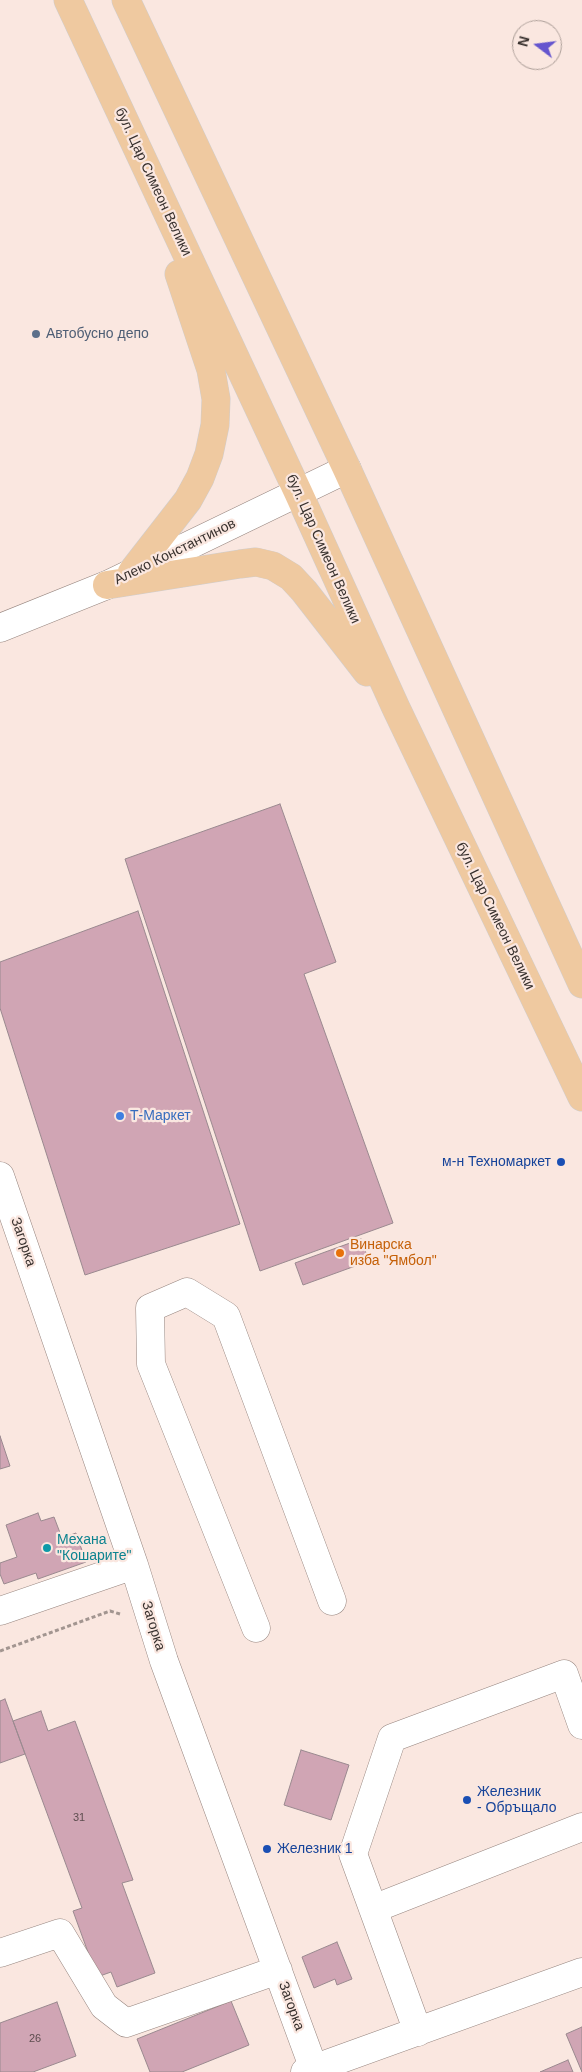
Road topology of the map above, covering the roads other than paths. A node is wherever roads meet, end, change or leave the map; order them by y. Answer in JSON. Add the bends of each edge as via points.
{"nodes":[{"id":1,"x":68,"y":0,"type":"edge"},
{"id":2,"x":126,"y":0,"type":"edge"},
{"id":3,"x":142,"y":159,"type":"junction"},
{"id":4,"x":347,"y":469,"type":"junction"},
{"id":5,"x":298,"y":492,"type":"junction"},
{"id":6,"x":132,"y":572,"type":"junction"},
{"id":7,"x":107,"y":585,"type":"junction"},
{"id":8,"x":0,"y":628,"type":"edge"},
{"id":9,"x":396,"y":708,"type":"junction"},
{"id":10,"x":582,"y":984,"type":"edge"},
{"id":11,"x":582,"y":1097,"type":"edge"},
{"id":12,"x":0,"y":1176,"type":"edge"},
{"id":13,"x":134,"y":1565,"type":"junction"},
{"id":14,"x":332,"y":1601,"type":"dead end"},
{"id":15,"x":0,"y":1611,"type":"edge"},
{"id":16,"x":256,"y":1628,"type":"dead end"},
{"id":17,"x":582,"y":1725,"type":"edge"},
{"id":18,"x":582,"y":1827,"type":"edge"},
{"id":19,"x":373,"y":1909,"type":"junction"},
{"id":20,"x":0,"y":1953,"type":"edge"},
{"id":21,"x":278,"y":1970,"type":"junction"},
{"id":22,"x":582,"y":1972,"type":"edge"},
{"id":23,"x":418,"y":2032,"type":"junction"},
{"id":24,"x":311,"y":2071,"type":"edge"}],
"edges":[{"from":1,"to":3,"type":"main road","name":"бул. Цар Симеон Велики"},
{"from":2,"to":4,"type":"main road"},
{"from":3,"to":5,"type":"main road","name":"бул. Цар Симеон Велики"},
{"from":3,"to":6,"type":"main road","via":[[211,370],[216,425],[209,454],[188,500]]},
{"from":4,"to":5,"type":"street","name":"Алеко Константинов"},
{"from":4,"to":10,"type":"main road"},
{"from":5,"to":6,"type":"street","name":"Алеко Константинов"},
{"from":5,"to":9,"type":"main road","name":"бул. Цар Симеон Велики"},
{"from":6,"to":7,"type":"street","name":"Алеко Константинов"},
{"from":7,"to":8,"type":"street","name":"Алеко Константинов"},
{"from":7,"to":9,"type":"main road","via":[[256,562],[273,566],[291,577],[304,591]]},
{"from":9,"to":11,"type":"main road","name":"бул. Цар Симеон Велики"},
{"from":12,"to":13,"type":"street","name":"Загорка"},
{"from":13,"to":15,"type":"street"},
{"from":13,"to":21,"type":"street","name":"Загорка","via":[[164,1661]]},
{"from":14,"to":16,"type":"street","via":[[226,1316],[187,1292],[150,1308],[152,1364]]},
{"from":17,"to":19,"type":"street","via":[[564,1674],[392,1738],[353,1854]]},
{"from":18,"to":19,"type":"street"},
{"from":19,"to":23,"type":"street"},
{"from":20,"to":21,"type":"street","via":[[60,1933],[104,2006],[126,2023]]},
{"from":21,"to":24,"type":"street","name":"Загорка"},
{"from":22,"to":23,"type":"street"},
{"from":23,"to":24,"type":"street"}]}
